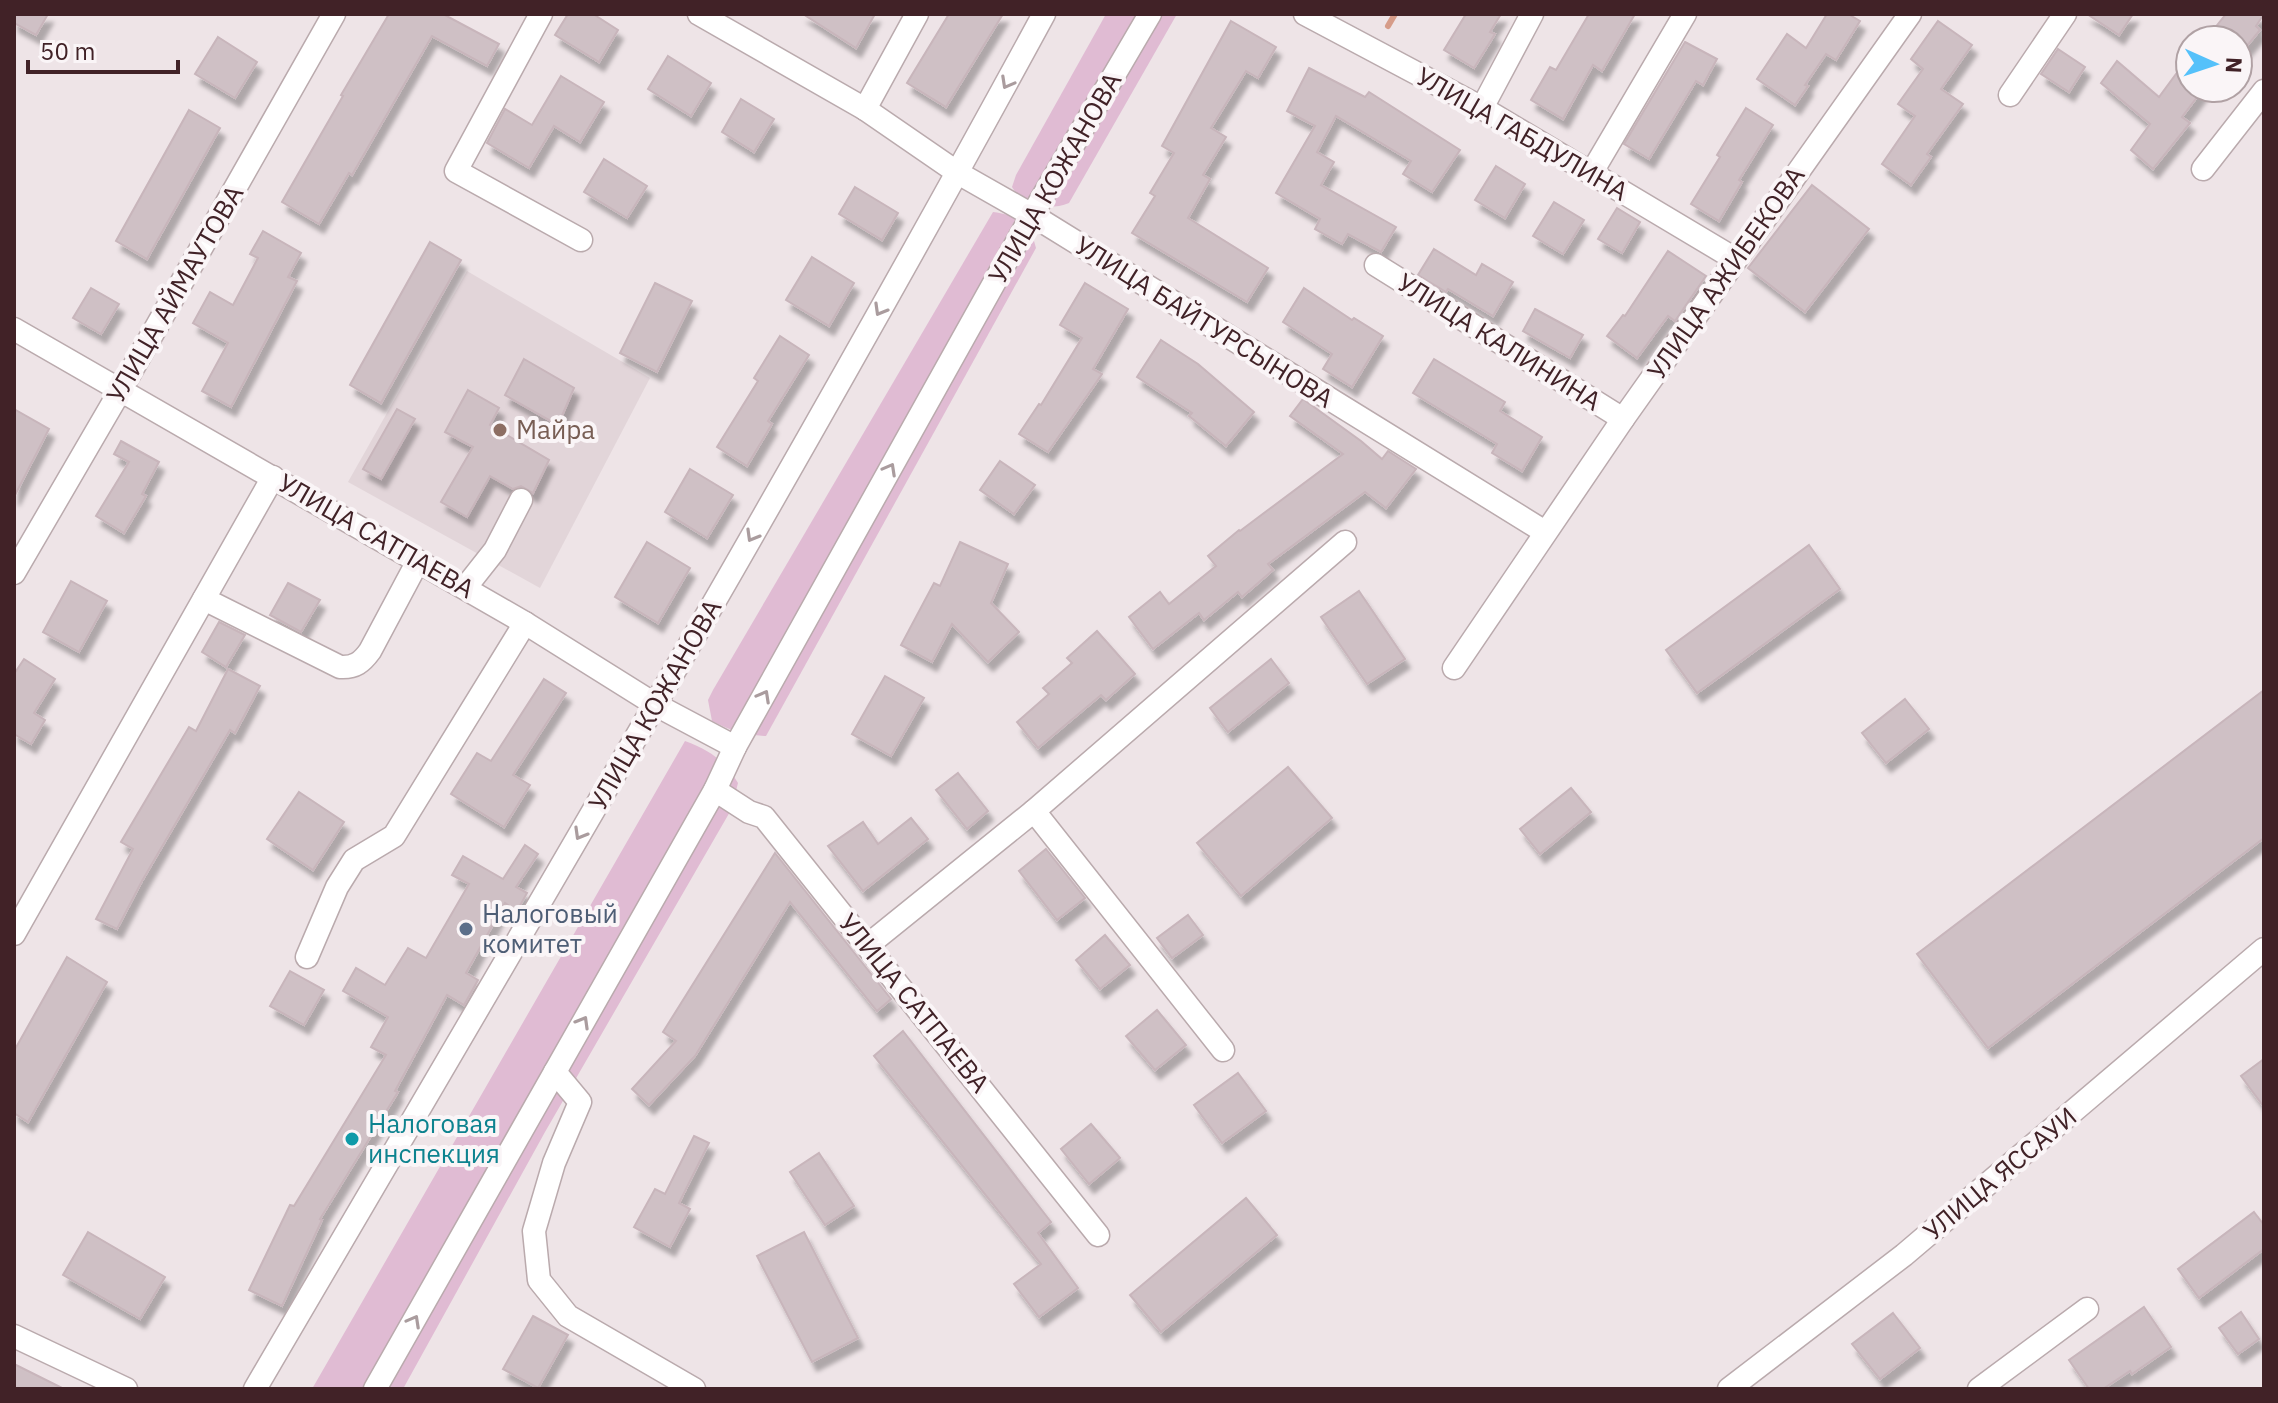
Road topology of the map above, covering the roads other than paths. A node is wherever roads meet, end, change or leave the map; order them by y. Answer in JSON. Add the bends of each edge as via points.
{"nodes":[{"id":1,"x":334,"y":14,"type":"edge"},
{"id":2,"x":541,"y":14,"type":"edge"},
{"id":3,"x":699,"y":14,"type":"edge"},
{"id":4,"x":917,"y":14,"type":"edge"},
{"id":5,"x":1044,"y":14,"type":"edge"},
{"id":6,"x":1150,"y":14,"type":"edge"},
{"id":7,"x":1305,"y":14,"type":"edge"},
{"id":8,"x":1532,"y":14,"type":"edge"},
{"id":9,"x":1685,"y":14,"type":"edge"},
{"id":10,"x":1910,"y":14,"type":"edge"},
{"id":11,"x":2065,"y":14,"type":"edge"},
{"id":12,"x":2264,"y":91,"type":"edge"},
{"id":13,"x":2010,"y":95,"type":"dead end"},
{"id":14,"x":1482,"y":108,"type":"junction"},
{"id":15,"x":865,"y":109,"type":"junction"},
{"id":16,"x":2203,"y":169,"type":"dead end"},
{"id":17,"x":1592,"y":172,"type":"junction"},
{"id":18,"x":958,"y":173,"type":"junction"},
{"id":19,"x":1032,"y":215,"type":"junction"},
{"id":20,"x":581,"y":240,"type":"dead end"},
{"id":21,"x":1735,"y":259,"type":"junction"},
{"id":22,"x":1376,"y":265,"type":"dead end"},
{"id":23,"x":14,"y":329,"type":"edge"},
{"id":24,"x":120,"y":391,"type":"junction"},
{"id":25,"x":1623,"y":419,"type":"junction"},
{"id":26,"x":273,"y":477,"type":"junction"},
{"id":27,"x":521,"y":500,"type":"dead end"},
{"id":28,"x":1545,"y":532,"type":"junction"},
{"id":29,"x":1345,"y":542,"type":"dead end"},
{"id":30,"x":418,"y":561,"type":"junction"},
{"id":31,"x":14,"y":573,"type":"edge"},
{"id":32,"x":465,"y":588,"type":"junction"},
{"id":33,"x":204,"y":599,"type":"junction"},
{"id":34,"x":525,"y":623,"type":"junction"},
{"id":35,"x":1454,"y":668,"type":"dead end"},
{"id":36,"x":656,"y":705,"type":"junction"},
{"id":37,"x":735,"y":747,"type":"junction"},
{"id":38,"x":715,"y":790,"type":"junction"},
{"id":39,"x":1034,"y":811,"type":"junction"},
{"id":40,"x":14,"y":934,"type":"edge"},
{"id":41,"x":868,"y":945,"type":"junction"},
{"id":42,"x":2264,"y":949,"type":"edge"},
{"id":43,"x":307,"y":957,"type":"dead end"},
{"id":44,"x":1223,"y":1050,"type":"dead end"},
{"id":45,"x":555,"y":1072,"type":"junction"},
{"id":46,"x":1098,"y":1235,"type":"dead end"},
{"id":47,"x":2087,"y":1309,"type":"dead end"},
{"id":48,"x":14,"y":1336,"type":"edge"},
{"id":49,"x":126,"y":1389,"type":"edge"},
{"id":50,"x":255,"y":1389,"type":"edge"},
{"id":51,"x":375,"y":1389,"type":"edge"},
{"id":52,"x":694,"y":1389,"type":"edge"},
{"id":53,"x":1729,"y":1389,"type":"edge"},
{"id":54,"x":1979,"y":1389,"type":"edge"}],
"edges":[{"from":1,"to":24,"type":"street","name":"УЛИЦА АЙМАУТОВА"},
{"from":2,"to":20,"type":"street","via":[[456,171]]},
{"from":3,"to":15,"type":"street","name":"УЛИЦА БАЙТУРСЫНОВА"},
{"from":4,"to":15,"type":"street"},
{"from":5,"to":18,"type":"street","name":"УЛИЦА КОЖАНОВА","one_way":true},
{"from":6,"to":19,"type":"street","name":"УЛИЦА КОЖАНОВА"},
{"from":7,"to":14,"type":"street","name":"УЛИЦА ГАБДУЛИНА"},
{"from":8,"to":14,"type":"street"},
{"from":9,"to":17,"type":"street"},
{"from":10,"to":21,"type":"street","name":"УЛИЦА АЖИБЕКОВА"},
{"from":11,"to":13,"type":"street"},
{"from":12,"to":16,"type":"street"},
{"from":14,"to":17,"type":"street","name":"УЛИЦА ГАБДУЛИНА"},
{"from":15,"to":18,"type":"street","name":"УЛИЦА БАЙТУРСЫНОВА"},
{"from":17,"to":21,"type":"street","name":"УЛИЦА ГАБДУЛИНА"},
{"from":18,"to":19,"type":"street","name":"УЛИЦА БАЙТУРСЫНОВА"},
{"from":18,"to":36,"type":"street","name":"УЛИЦА КОЖАНОВА","one_way":true},
{"from":19,"to":28,"type":"street","name":"УЛИЦА БАЙТУРСЫНОВА"},
{"from":37,"to":19,"type":"street","name":"УЛИЦА КОЖАНОВА","one_way":true},
{"from":21,"to":25,"type":"street","name":"УЛИЦА АЖИБЕКОВА"},
{"from":22,"to":25,"type":"street","name":"УЛИЦА КАЛИНИНА"},
{"from":23,"to":24,"type":"street","name":"УЛИЦА САТПАЕВА"},
{"from":24,"to":26,"type":"street","name":"УЛИЦА САТПАЕВА"},
{"from":24,"to":31,"type":"street","name":"УЛИЦА АЙМАУТОВА"},
{"from":25,"to":28,"type":"street","name":"УЛИЦА АЖИБЕКОВА"},
{"from":26,"to":30,"type":"street","name":"УЛИЦА САТПАЕВА"},
{"from":26,"to":33,"type":"street"},
{"from":27,"to":32,"type":"street","via":[[495,550]]},
{"from":28,"to":35,"type":"street","name":"УЛИЦА АЖИБЕКОВА"},
{"from":29,"to":39,"type":"street"},
{"from":30,"to":32,"type":"street","name":"УЛИЦА САТПАЕВА"},
{"from":30,"to":33,"type":"street","via":[[370,651],[348,668]]},
{"from":32,"to":34,"type":"street","name":"УЛИЦА САТПАЕВА"},
{"from":33,"to":40,"type":"street"},
{"from":34,"to":36,"type":"street","name":"УЛИЦА САТПАЕВА"},
{"from":34,"to":43,"type":"street","via":[[394,836],[354,860]]},
{"from":36,"to":37,"type":"street","name":"УЛИЦА САТПАЕВА"},
{"from":36,"to":50,"type":"street","name":"УЛИЦА КОЖАНОВА","one_way":true},
{"from":37,"to":38,"type":"street","name":"УЛИЦА КОЖАНОВА"},
{"from":38,"to":41,"type":"street","name":"УЛИЦА САТПАЕВА","via":[[764,817]]},
{"from":45,"to":38,"type":"street","name":"УЛИЦА КОЖАНОВА","one_way":true},
{"from":39,"to":41,"type":"street"},
{"from":39,"to":44,"type":"street"},
{"from":41,"to":46,"type":"street","name":"УЛИЦА САТПАЕВА"},
{"from":42,"to":53,"type":"street","name":"УЛИЦА ЯССАУИ","via":[[1904,1255]]},
{"from":51,"to":45,"type":"street","name":"УЛИЦА КОЖАНОВА","one_way":true},
{"from":45,"to":52,"type":"street","via":[[580,1102],[554,1163],[534,1231],[539,1280],[568,1316]]},
{"from":47,"to":54,"type":"street"},
{"from":48,"to":49,"type":"street"}]}
